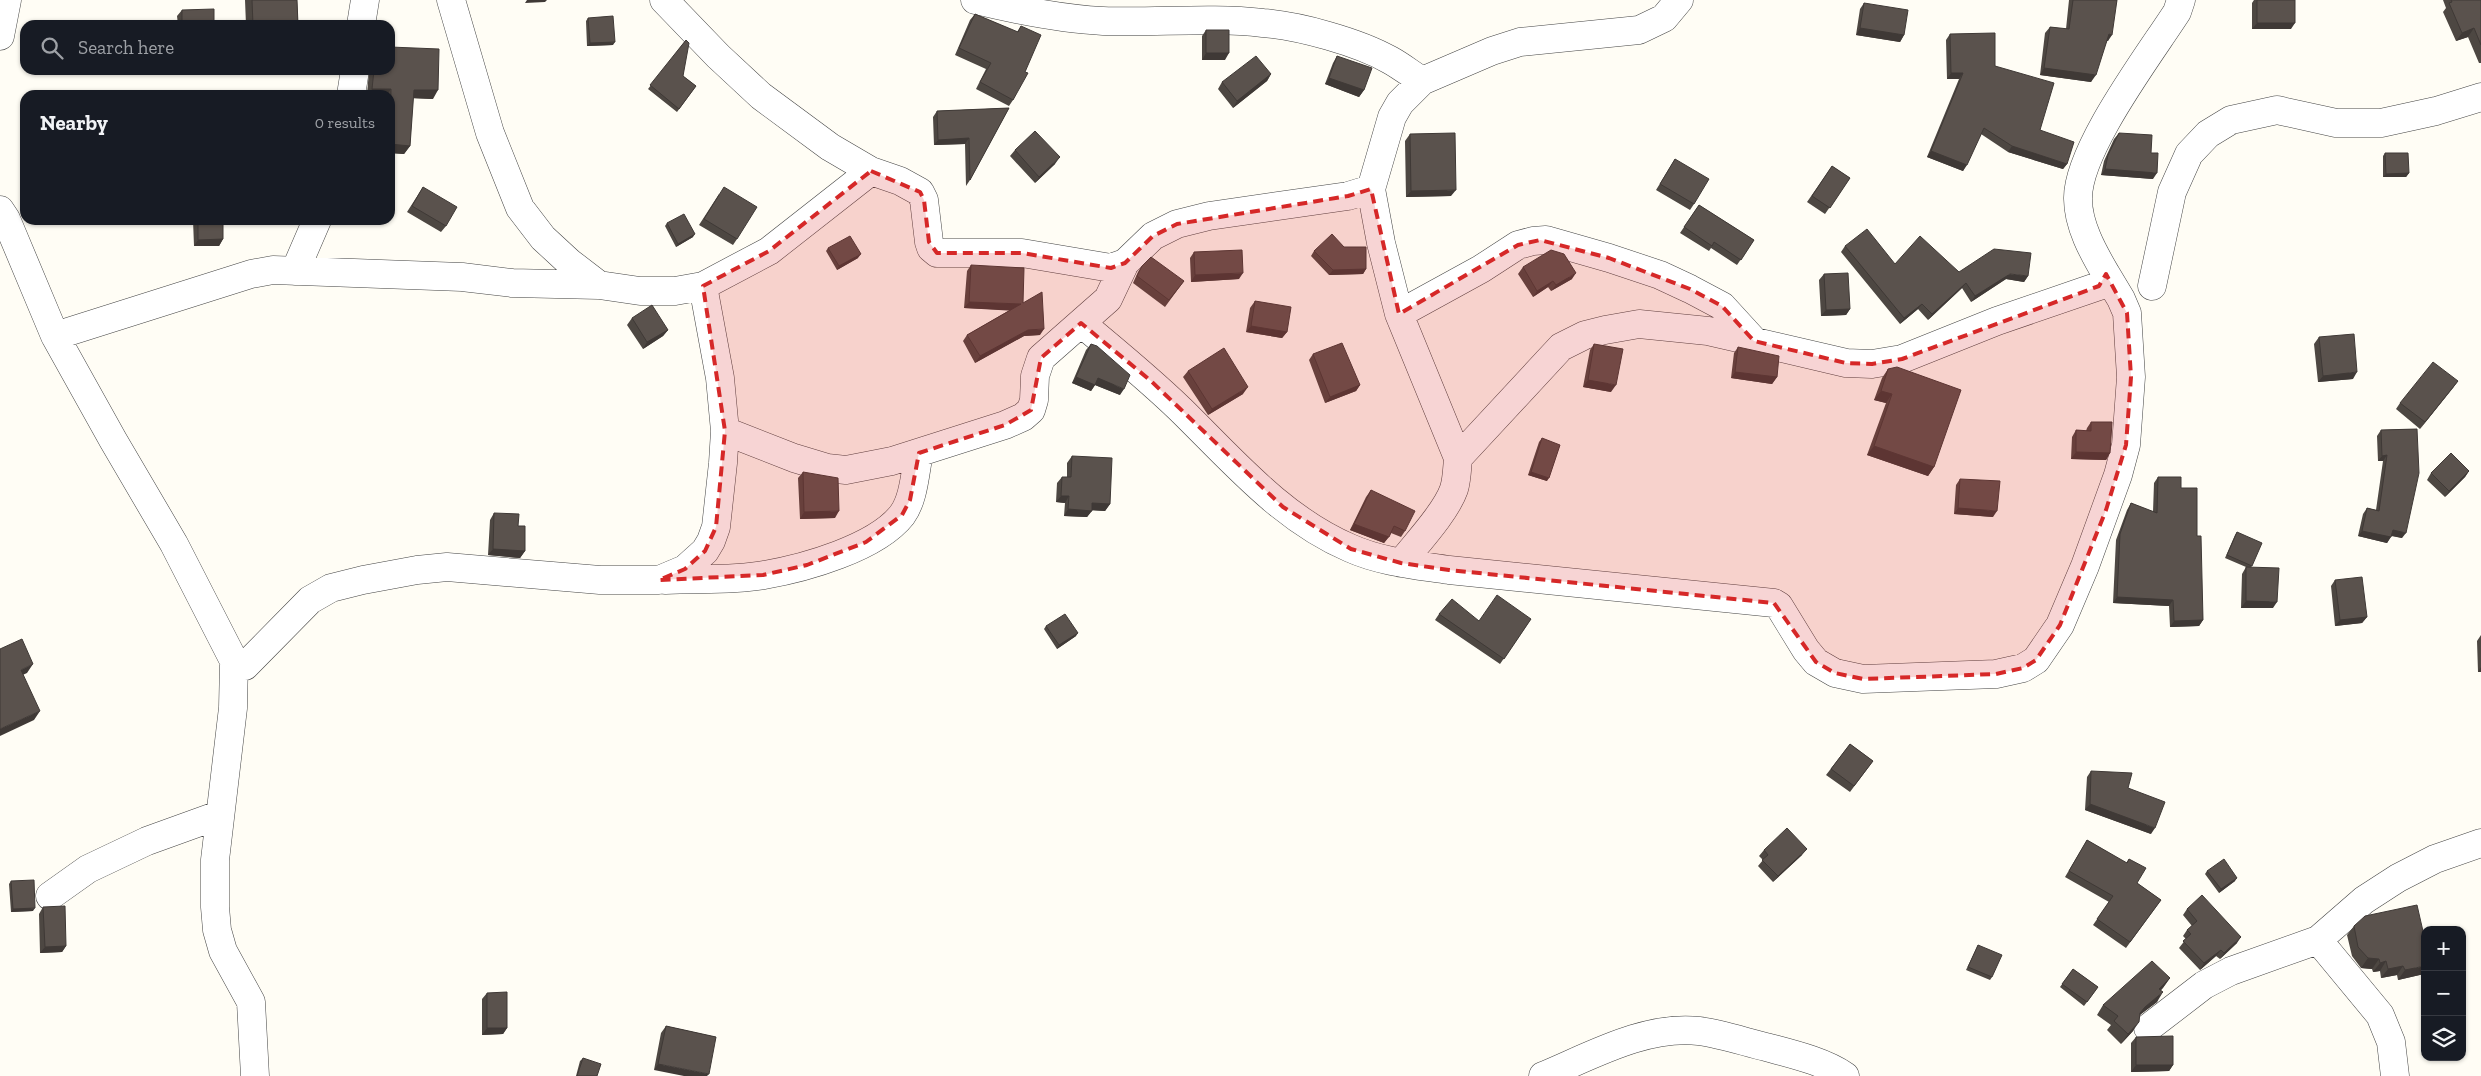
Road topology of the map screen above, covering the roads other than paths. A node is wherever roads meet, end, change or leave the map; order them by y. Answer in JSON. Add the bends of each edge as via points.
{"nodes":[{"id":1,"x":7,"y":0,"type":"edge"},
{"id":2,"x":365,"y":0,"type":"edge"},
{"id":3,"x":451,"y":0,"type":"edge"},
{"id":4,"x":664,"y":0,"type":"edge"},
{"id":5,"x":975,"y":0,"type":"edge"},
{"id":6,"x":1679,"y":0,"type":"edge"},
{"id":7,"x":2181,"y":0,"type":"edge"},
{"id":8,"x":362,"y":20,"type":"edge"},
{"id":9,"x":0,"y":36,"type":"edge"},
{"id":10,"x":354,"y":75,"type":"edge"},
{"id":11,"x":1422,"y":81,"type":"junction"},
{"id":12,"x":352,"y":90,"type":"edge"},
{"id":13,"x":2481,"y":97,"type":"edge"},
{"id":14,"x":871,"y":171,"type":"junction"},
{"id":15,"x":1370,"y":189,"type":"junction"},
{"id":16,"x":0,"y":210,"type":"edge"},
{"id":17,"x":315,"y":225,"type":"edge"},
{"id":18,"x":1126,"y":263,"type":"junction"},
{"id":19,"x":295,"y":271,"type":"junction"},
{"id":20,"x":2106,"y":274,"type":"junction"},
{"id":21,"x":599,"y":285,"type":"junction"},
{"id":22,"x":703,"y":286,"type":"junction"},
{"id":23,"x":2152,"y":286,"type":"dead end"},
{"id":24,"x":1400,"y":314,"type":"junction"},
{"id":25,"x":1081,"y":323,"type":"junction"},
{"id":26,"x":55,"y":336,"type":"junction"},
{"id":27,"x":1754,"y":341,"type":"junction"},
{"id":28,"x":725,"y":432,"type":"junction"},
{"id":29,"x":919,"y":453,"type":"junction"},
{"id":30,"x":1458,"y":458,"type":"junction"},
{"id":31,"x":1400,"y":563,"type":"junction"},
{"id":32,"x":658,"y":580,"type":"junction"},
{"id":33,"x":245,"y":666,"type":"dead end"},
{"id":34,"x":219,"y":815,"type":"junction"},
{"id":35,"x":2481,"y":843,"type":"edge"},
{"id":36,"x":50,"y":896,"type":"dead end"},
{"id":37,"x":2318,"y":940,"type":"junction"},
{"id":38,"x":2148,"y":1028,"type":"dead end"},
{"id":39,"x":255,"y":1076,"type":"edge"},
{"id":40,"x":1543,"y":1076,"type":"edge"},
{"id":41,"x":1845,"y":1076,"type":"edge"},
{"id":42,"x":2395,"y":1076,"type":"edge"}],
"edges":[{"from":1,"to":9,"type":"street"},
{"from":2,"to":8,"type":"street"},
{"from":3,"to":21,"type":"street","via":[[490,133],[520,208],[543,238]]},
{"from":4,"to":14,"type":"street","via":[[761,96],[830,147]]},
{"from":5,"to":11,"type":"street","via":[[1019,11],[1101,21],[1217,21],[1298,28],[1389,60]]},
{"from":6,"to":11,"type":"street","via":[[1664,18],[1639,30],[1520,42]]},
{"from":7,"to":20,"type":"street","via":[[2177,12],[2121,97],[2083,172],[2078,199],[2083,224]]},
{"from":10,"to":12,"type":"street"},
{"from":11,"to":15,"type":"street","via":[[1400,103],[1392,117]]},
{"from":13,"to":23,"type":"street","via":[[2381,123],[2336,124],[2277,110],[2231,120],[2208,134],[2189,154],[2172,192]]},
{"from":14,"to":18,"type":"street","via":[[920,192],[924,200],[929,242],[937,253],[1022,253],[1111,268]]},
{"from":14,"to":22,"type":"street","via":[[768,251]]},
{"from":15,"to":18,"type":"street","via":[[1348,196],[1209,216],[1177,224],[1154,236]]},
{"from":15,"to":24,"type":"street"},
{"from":16,"to":26,"type":"street"},
{"from":17,"to":19,"type":"street"},
{"from":18,"to":25,"type":"street","via":[[1108,299]]},
{"from":19,"to":21,"type":"street"},
{"from":19,"to":26,"type":"street","via":[[251,274]]},
{"from":20,"to":27,"type":"street","via":[[2099,286],[1902,359],[1872,364],[1846,363]]},
{"from":20,"to":31,"type":"street","via":[[2127,313],[2131,377],[2126,445],[2106,510],[2060,625],[2036,660],[2023,668],[1996,674],[1863,679],[1835,673],[1816,662],[1774,603]]},
{"from":21,"to":22,"type":"street","via":[[640,291],[675,291]]},
{"from":22,"to":28,"type":"street","via":[[720,378]]},
{"from":24,"to":27,"type":"street","via":[[1481,270],[1518,245],[1546,240],[1660,275],[1690,289],[1722,306]]},
{"from":24,"to":30,"type":"street"},
{"from":25,"to":29,"type":"street","via":[[1041,358],[1031,410],[1023,417]]},
{"from":25,"to":31,"type":"street","via":[[1151,381],[1246,476],[1283,508],[1322,535],[1351,549]]},
{"from":26,"to":34,"type":"street","via":[[174,544],[234,661],[233,708]]},
{"from":27,"to":30,"type":"street","via":[[1708,331],[1639,324],[1585,335],[1561,347],[1545,362]]},
{"from":28,"to":29,"type":"street","via":[[827,468],[861,469]]},
{"from":28,"to":32,"type":"street","via":[[719,502],[711,541],[685,569]]},
{"from":29,"to":32,"type":"street","via":[[910,500],[902,514],[886,530],[866,542],[806,565],[763,576]]},
{"from":30,"to":31,"type":"street","via":[[1453,492]]},
{"from":32,"to":33,"type":"street","via":[[600,580],[447,567],[363,580],[331,588],[310,600]]},
{"from":34,"to":36,"type":"street","via":[[147,840],[88,869]]},
{"from":34,"to":39,"type":"street","via":[[215,860],[217,930],[232,971],[251,1002]]},
{"from":35,"to":37,"type":"street","via":[[2435,859],[2398,878],[2364,900]]},
{"from":37,"to":38,"type":"street","via":[[2231,971],[2204,985]]},
{"from":37,"to":42,"type":"street","via":[[2380,1015],[2391,1042]]},
{"from":40,"to":41,"type":"street","via":[[1638,1038],[1662,1032],[1699,1031],[1818,1063]]}]}
